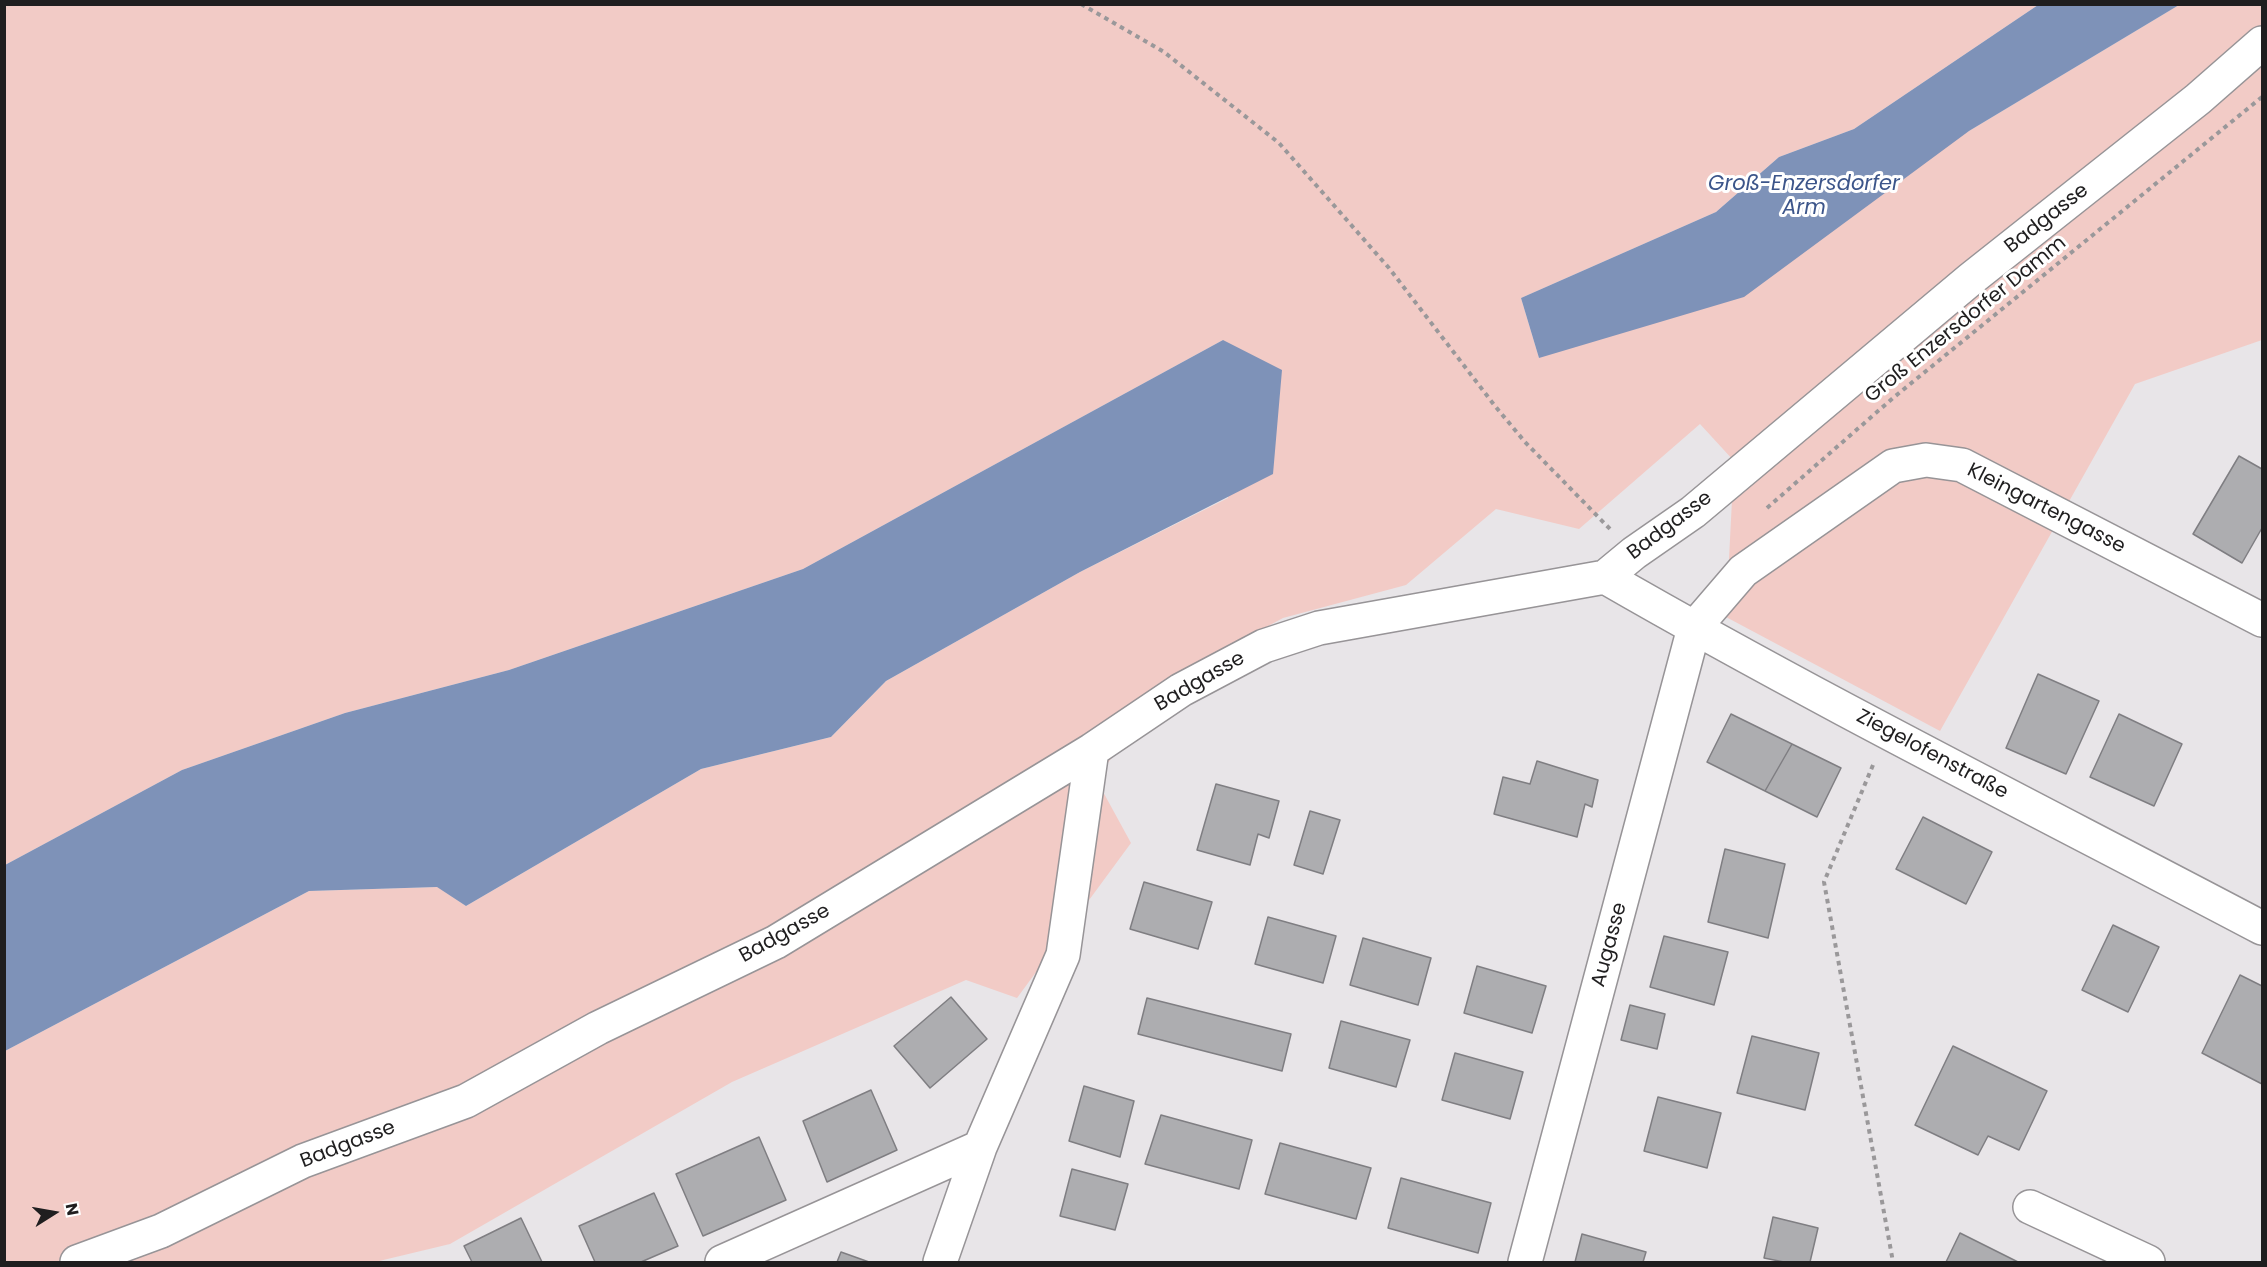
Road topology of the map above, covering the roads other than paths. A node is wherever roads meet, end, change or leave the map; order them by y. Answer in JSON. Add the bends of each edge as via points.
{"nodes":[{"id":1,"x":2262,"y":43,"type":"edge"},
{"id":2,"x":1605,"y":577,"type":"junction"},
{"id":3,"x":2262,"y":620,"type":"edge"},
{"id":4,"x":1694,"y":628,"type":"junction"},
{"id":5,"x":1092,"y":750,"type":"junction"},
{"id":6,"x":2262,"y":928,"type":"edge"},
{"id":7,"x":980,"y":1147,"type":"junction"},
{"id":8,"x":2030,"y":1207,"type":"dead end"},
{"id":9,"x":77,"y":1263,"type":"edge"},
{"id":10,"x":722,"y":1263,"type":"edge"},
{"id":11,"x":940,"y":1263,"type":"edge"},
{"id":12,"x":1525,"y":1263,"type":"edge"},
{"id":13,"x":2148,"y":1263,"type":"edge"}],
"edges":[{"from":1,"to":2,"type":"street","name":"Badgasse","via":[[2198,99],[1972,278],[1693,512]]},
{"from":2,"to":4,"type":"street","name":"Ziegelofenstraße"},
{"from":2,"to":5,"type":"street","name":"Badgasse","via":[[1319,628],[1275,642],[1181,690]]},
{"from":3,"to":4,"type":"street","name":"Kleingartengasse","via":[[1962,465],[1926,459],[1893,466],[1743,571]]},
{"from":4,"to":6,"type":"street","name":"Ziegelofenstraße"},
{"from":4,"to":12,"type":"street","name":"Augasse"},
{"from":5,"to":7,"type":"street","via":[[1063,955]]},
{"from":5,"to":9,"type":"street","name":"Badgasse","via":[[777,942],[598,1028],[466,1101],[303,1161],[161,1231]]},
{"from":7,"to":10,"type":"street"},
{"from":7,"to":11,"type":"street"},
{"from":8,"to":13,"type":"street"}]}
